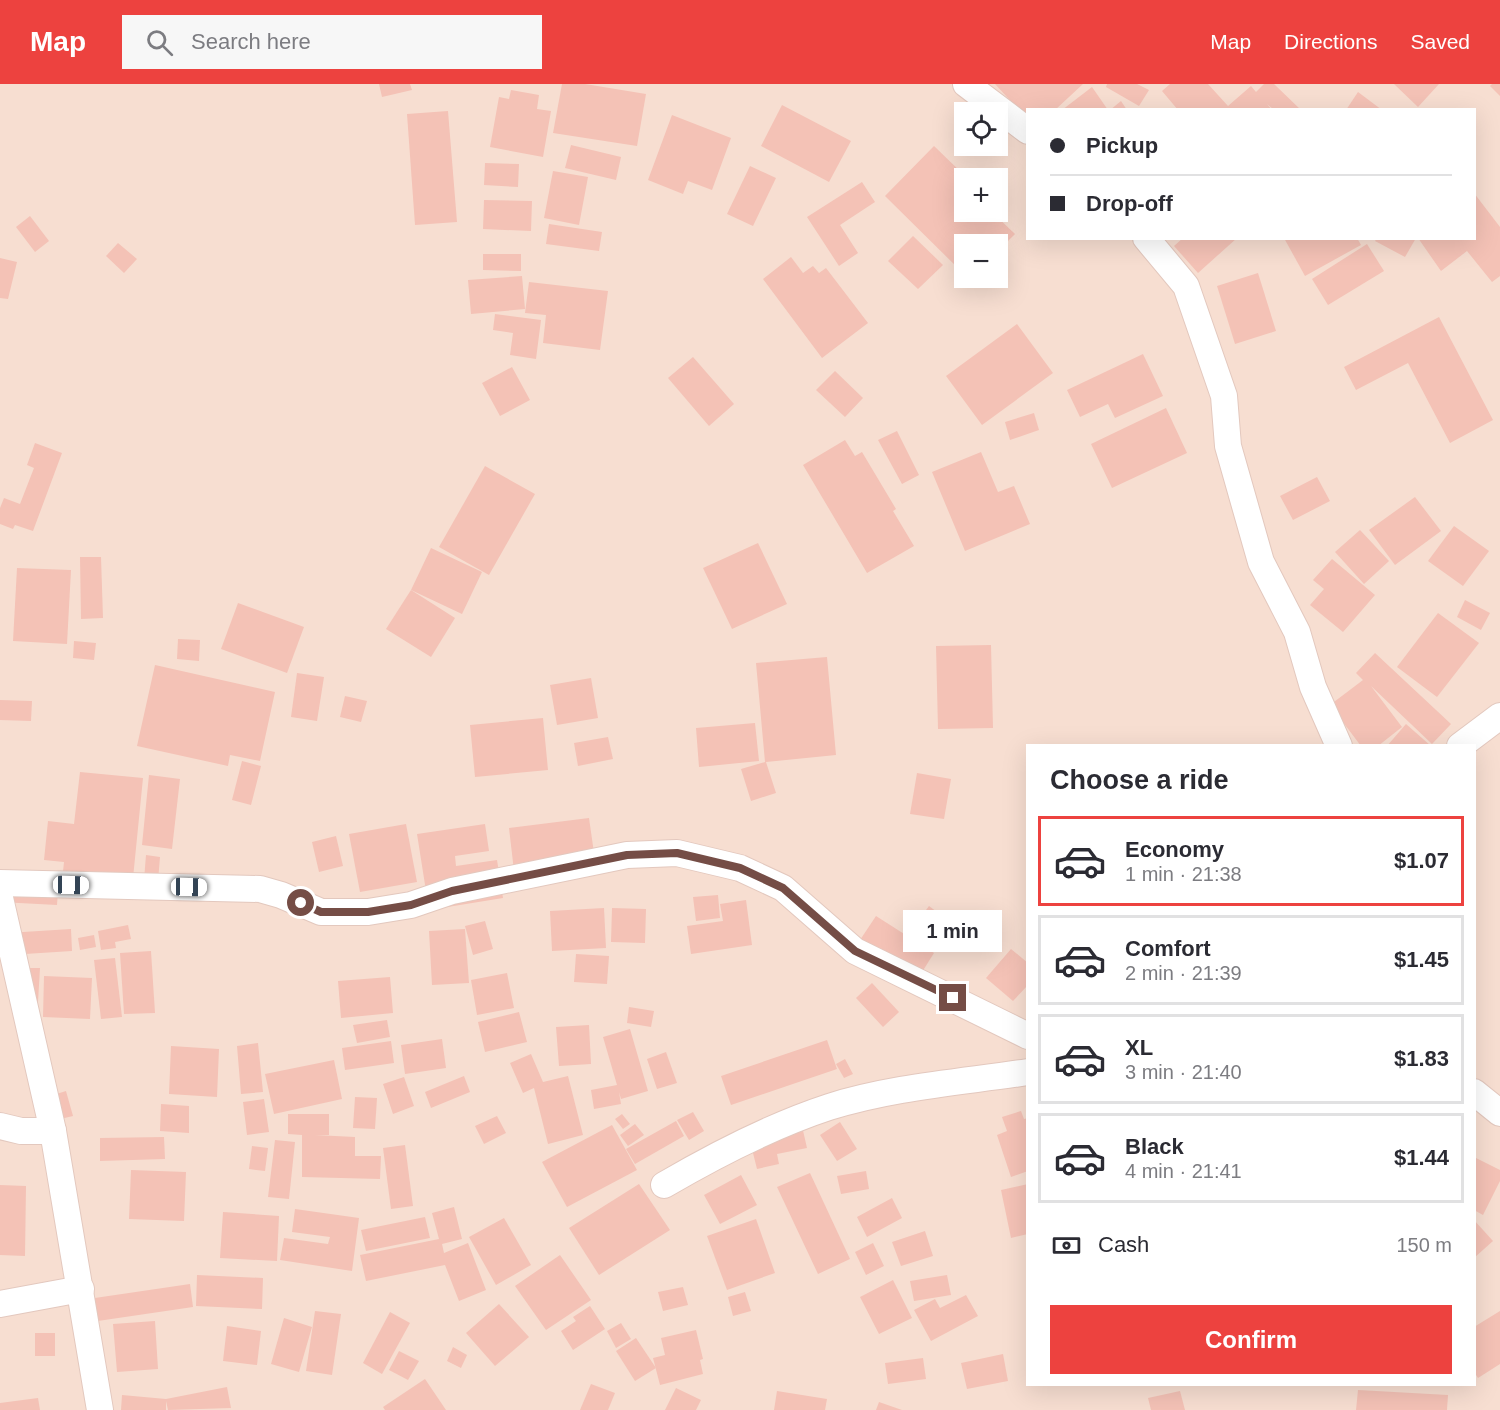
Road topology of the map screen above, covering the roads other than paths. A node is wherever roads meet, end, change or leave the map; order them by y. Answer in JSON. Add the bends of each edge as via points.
{"nodes":[{"id":1,"x":966,"y":84,"type":"edge"},
{"id":2,"x":1026,"y":129,"type":"edge"},
{"id":3,"x":1148,"y":240,"type":"edge"},
{"id":4,"x":1500,"y":716,"type":"edge"},
{"id":5,"x":1338,"y":744,"type":"edge"},
{"id":6,"x":1463,"y":744,"type":"edge"},
{"id":7,"x":0,"y":883,"type":"edge"},
{"id":8,"x":0,"y":898,"type":"edge"},
{"id":9,"x":1026,"y":1035,"type":"edge"},
{"id":10,"x":1026,"y":1072,"type":"edge"},
{"id":11,"x":1476,"y":1094,"type":"edge"},
{"id":12,"x":1500,"y":1113,"type":"edge"},
{"id":13,"x":0,"y":1126,"type":"edge"},
{"id":14,"x":53,"y":1131,"type":"junction"},
{"id":15,"x":664,"y":1185,"type":"dead end"},
{"id":16,"x":81,"y":1288,"type":"junction"},
{"id":17,"x":0,"y":1304,"type":"edge"},
{"id":18,"x":99,"y":1410,"type":"edge"}],
"edges":[{"from":1,"to":2,"type":"street"},
{"from":3,"to":5,"type":"street","via":[[1186,286],[1224,396],[1228,446],[1261,562],[1297,632],[1313,687]]},
{"from":4,"to":6,"type":"street"},
{"from":7,"to":9,"type":"street","via":[[260,889],[321,912],[368,912],[627,855],[677,853],[740,868],[783,888],[855,951]]},
{"from":8,"to":14,"type":"street"},
{"from":10,"to":15,"type":"street","via":[[873,1096],[830,1107],[718,1153]]},
{"from":11,"to":12,"type":"street"},
{"from":13,"to":14,"type":"street","via":[[21,1131]]},
{"from":14,"to":16,"type":"street"},
{"from":16,"to":17,"type":"street"},
{"from":16,"to":18,"type":"street"}]}
